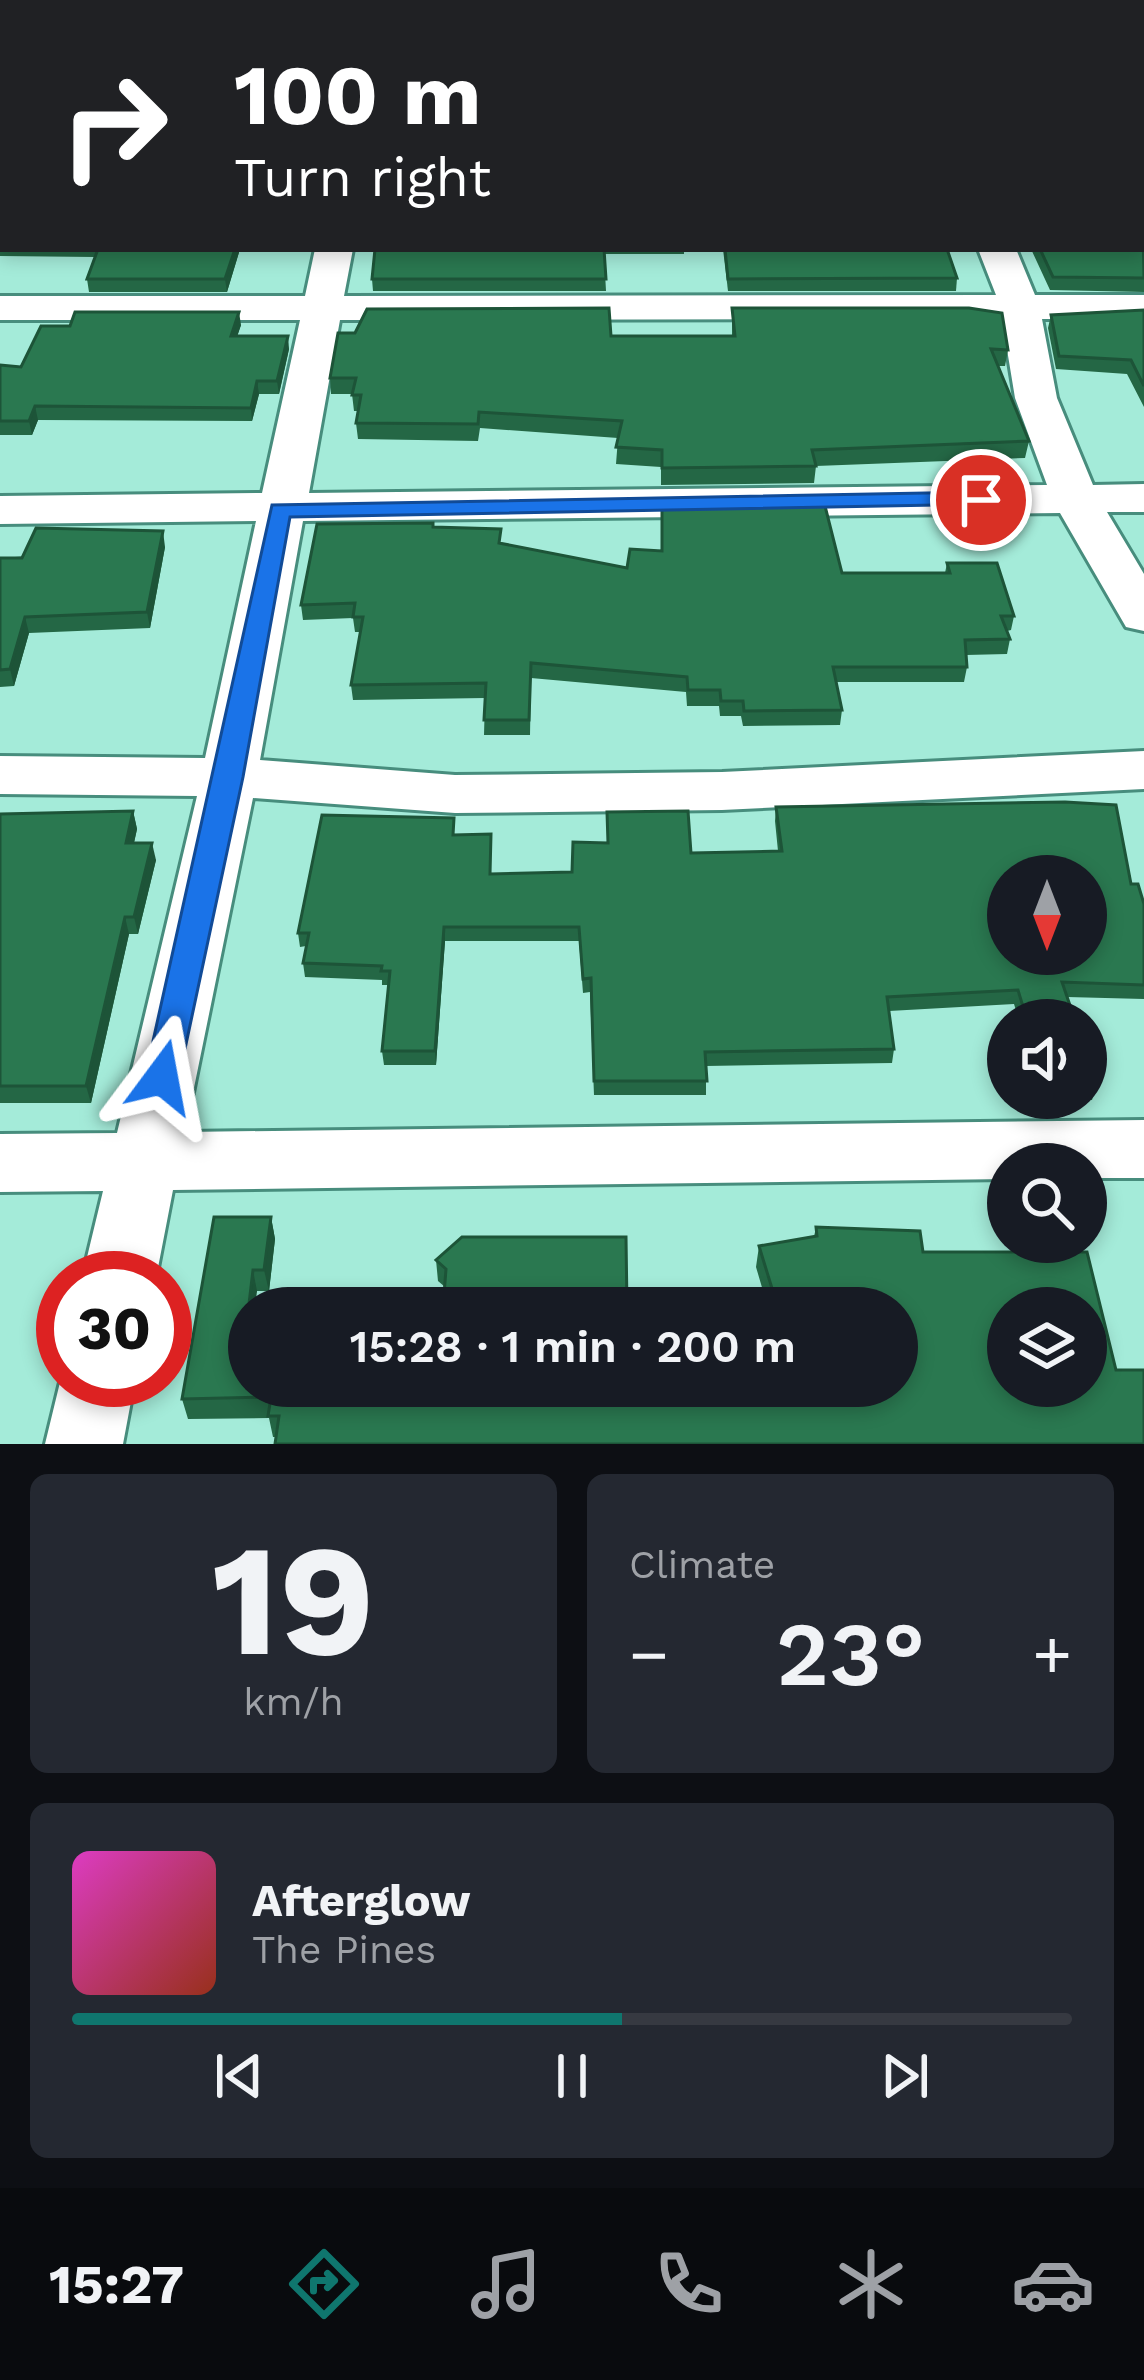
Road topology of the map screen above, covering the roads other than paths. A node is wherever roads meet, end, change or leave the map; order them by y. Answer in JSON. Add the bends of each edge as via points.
{"nodes":[{"id":1,"x":333,"y":252,"type":"edge"},
{"id":2,"x":999,"y":252,"type":"edge"},
{"id":3,"x":1020,"y":307,"type":"junction"},
{"id":4,"x":1144,"y":307,"type":"edge"},
{"id":5,"x":0,"y":308,"type":"edge"},
{"id":6,"x":322,"y":308,"type":"junction"},
{"id":7,"x":1075,"y":498,"type":"junction"},
{"id":8,"x":1144,"y":498,"type":"edge"},
{"id":9,"x":0,"y":509,"type":"edge"},
{"id":10,"x":280,"y":510,"type":"junction"},
{"id":11,"x":1144,"y":616,"type":"edge"},
{"id":12,"x":1144,"y":770,"type":"edge"},
{"id":13,"x":0,"y":775,"type":"edge"},
{"id":14,"x":229,"y":777,"type":"junction"},
{"id":15,"x":1144,"y":1149,"type":"edge"},
{"id":16,"x":0,"y":1163,"type":"edge"},
{"id":17,"x":143,"y":1163,"type":"junction"},
{"id":18,"x":125,"y":1251,"type":"edge"},
{"id":19,"x":92,"y":1407,"type":"edge"},
{"id":20,"x":84,"y":1444,"type":"edge"}],
"edges":[{"from":1,"to":6,"type":"street"},
{"from":2,"to":3,"type":"street"},
{"from":3,"to":4,"type":"street"},
{"from":3,"to":6,"type":"street"},
{"from":3,"to":7,"type":"street","via":[[1036,398]]},
{"from":5,"to":6,"type":"street"},
{"from":6,"to":10,"type":"street"},
{"from":7,"to":8,"type":"street"},
{"from":7,"to":10,"type":"street"},
{"from":7,"to":11,"type":"street"},
{"from":9,"to":10,"type":"street"},
{"from":10,"to":14,"type":"street"},
{"from":12,"to":14,"type":"street","via":[[722,791],[455,794]]},
{"from":13,"to":14,"type":"street"},
{"from":14,"to":17,"type":"street"},
{"from":15,"to":17,"type":"street"},
{"from":16,"to":17,"type":"street"},
{"from":17,"to":18,"type":"street"},
{"from":19,"to":20,"type":"street"}]}
